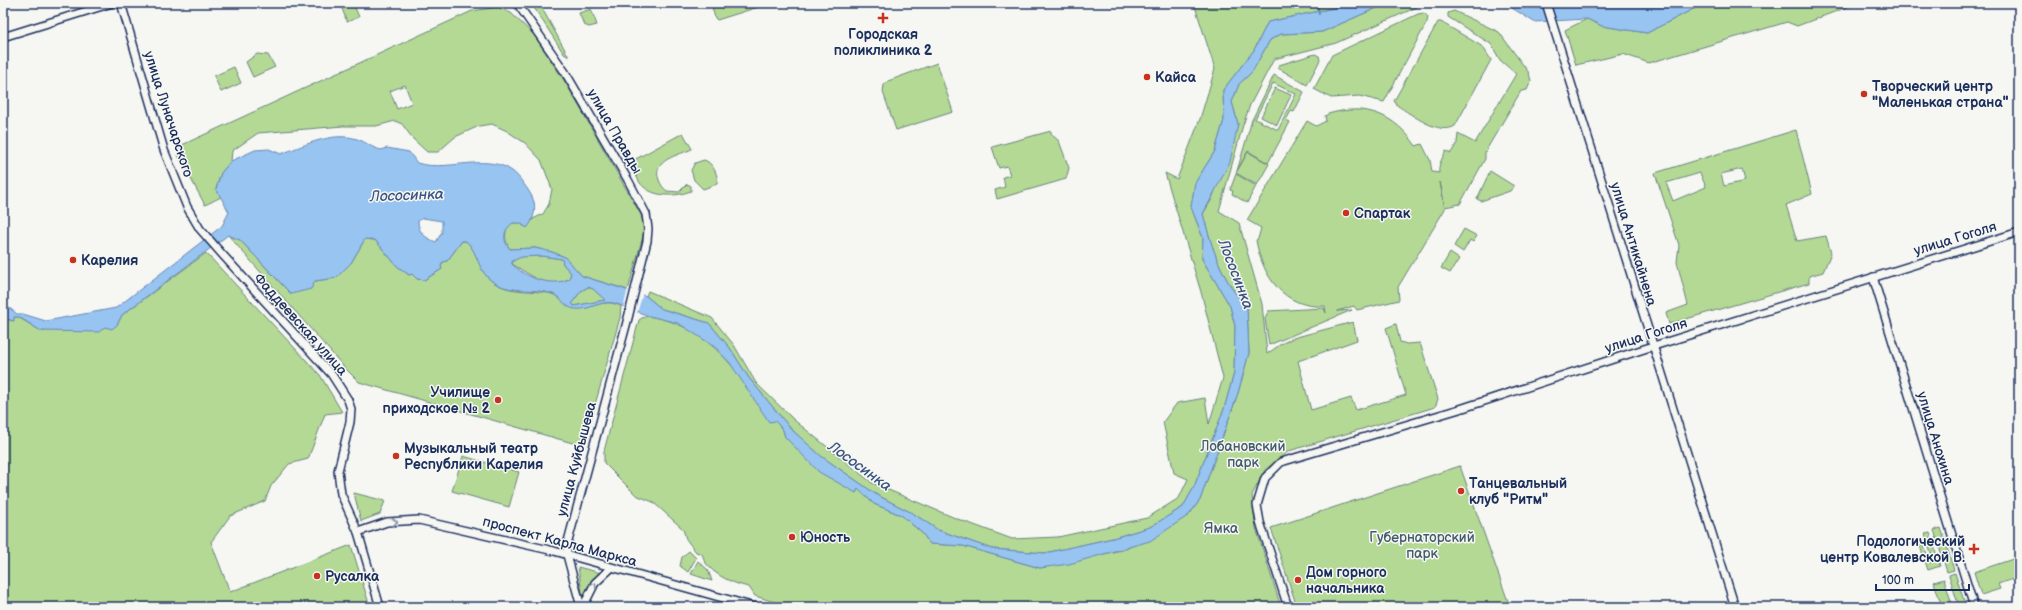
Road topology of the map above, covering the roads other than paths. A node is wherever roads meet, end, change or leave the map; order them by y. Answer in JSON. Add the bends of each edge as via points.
{"nodes":[{"id":1,"x":112,"y":3,"type":"edge"},
{"id":2,"x":121,"y":3,"type":"edge"},
{"id":3,"x":517,"y":3,"type":"edge"},
{"id":4,"x":1546,"y":3,"type":"edge"},
{"id":5,"x":3,"y":38,"type":"edge"},
{"id":6,"x":2019,"y":232,"type":"edge"},
{"id":7,"x":221,"y":253,"type":"joint"},
{"id":8,"x":1873,"y":277,"type":"junction"},
{"id":9,"x":628,"y":318,"type":"joint"},
{"id":10,"x":1653,"y":346,"type":"junction"},
{"id":11,"x":358,"y":532,"type":"junction"},
{"id":12,"x":567,"y":555,"type":"junction"},
{"id":13,"x":611,"y":568,"type":"junction"},
{"id":14,"x":380,"y":607,"type":"edge"},
{"id":15,"x":582,"y":607,"type":"edge"},
{"id":16,"x":755,"y":607,"type":"edge"},
{"id":17,"x":1288,"y":607,"type":"edge"},
{"id":18,"x":1735,"y":607,"type":"edge"},
{"id":19,"x":1974,"y":607,"type":"edge"}],
"edges":[{"from":1,"to":5,"type":"main road"},
{"from":2,"to":7,"type":"main road","name":"улица Луначарского","via":[[164,150],[187,207],[200,229]]},
{"from":3,"to":9,"type":"main road","name":"улица Правды","via":[[565,72],[644,210],[648,234]]},
{"from":4,"to":10,"type":"main road","name":"улица Антикайнена"},
{"from":6,"to":8,"type":"main road","name":"улица Гоголя"},
{"from":7,"to":11,"type":"main road","name":"Фаддеевская улица","via":[[332,375],[348,400],[351,409],[350,422],[338,471],[341,494]]},
{"from":8,"to":10,"type":"main road","name":"улица Гоголя"},
{"from":8,"to":19,"type":"main road","name":"улица Анохина"},
{"from":9,"to":12,"type":"main road","name":"улица Куйбышева","via":[[567,545]]},
{"from":10,"to":17,"type":"main road","name":"улица Гоголя","via":[[1463,408],[1281,462],[1265,478],[1257,505],[1260,522]]},
{"from":10,"to":18,"type":"main road","name":"улица Антикайнена"},
{"from":11,"to":12,"type":"main road","name":"проспект Карла Маркса","one_way":true,"via":[[387,522],[419,520]]},
{"from":11,"to":14,"type":"main road","name":"Фаддеевская улица"},
{"from":12,"to":13,"type":"main road","name":"проспект Карла Маркса"},
{"from":12,"to":15,"type":"main road","name":"улица Куйбышева"},
{"from":15,"to":13,"type":"main road","one_way":true,"via":[[595,583]]},
{"from":13,"to":16,"type":"main road","name":"проспект Карла Маркса"}]}
